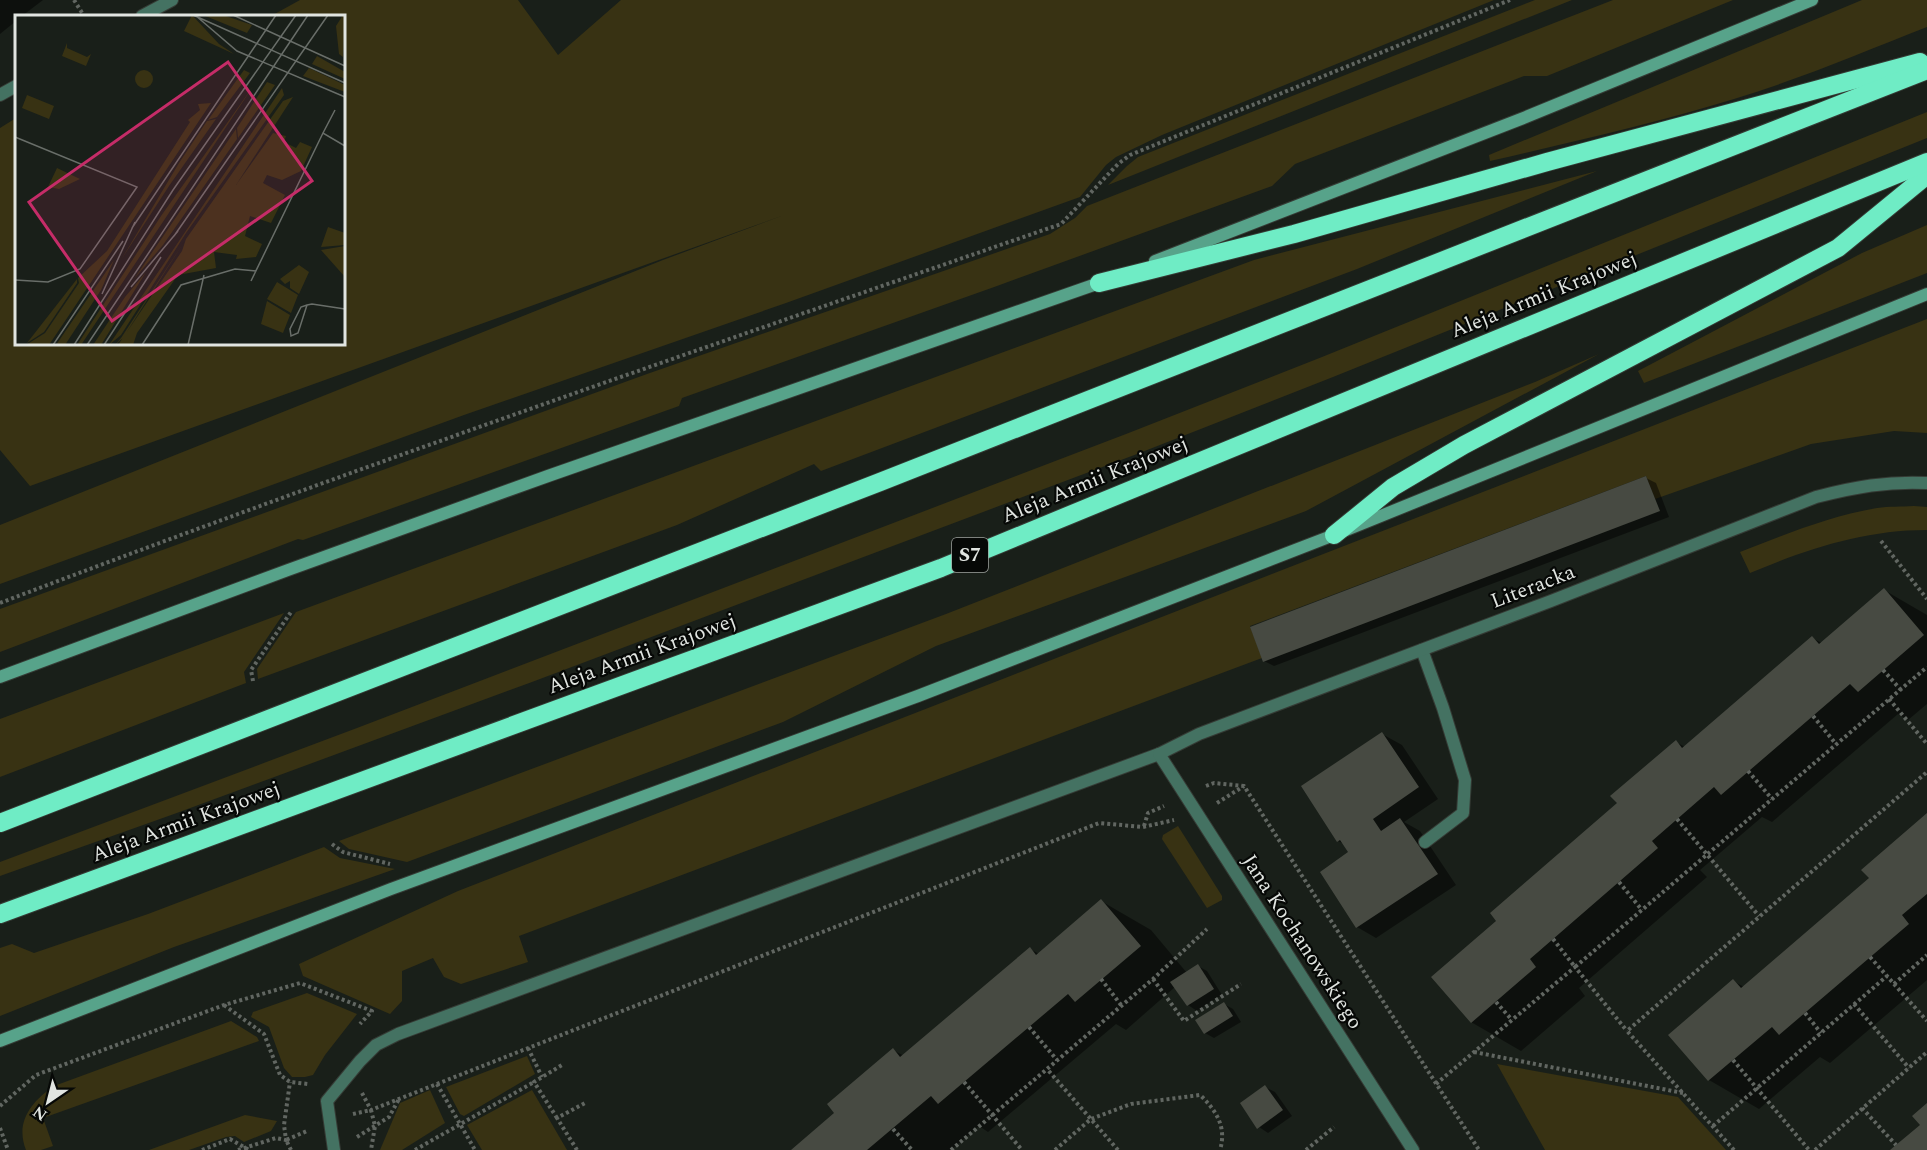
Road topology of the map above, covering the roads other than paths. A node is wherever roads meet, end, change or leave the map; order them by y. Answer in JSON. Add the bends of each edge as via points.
{"nodes":[{"id":1,"x":171,"y":0,"type":"edge"},
{"id":2,"x":1812,"y":0,"type":"edge"},
{"id":3,"x":144,"y":15,"type":"edge"},
{"id":4,"x":1927,"y":60,"type":"edge"},
{"id":5,"x":1927,"y":70,"type":"edge"},
{"id":6,"x":15,"y":87,"type":"edge"},
{"id":7,"x":0,"y":95,"type":"edge"},
{"id":8,"x":1927,"y":162,"type":"edge"},
{"id":9,"x":1927,"y":175,"type":"edge"},
{"id":10,"x":1099,"y":283,"type":"junction"},
{"id":11,"x":1927,"y":294,"type":"edge"},
{"id":12,"x":1927,"y":483,"type":"edge"},
{"id":13,"x":1334,"y":534,"type":"junction"},
{"id":14,"x":1422,"y":650,"type":"junction"},
{"id":15,"x":0,"y":677,"type":"edge"},
{"id":16,"x":1159,"y":754,"type":"junction"},
{"id":17,"x":0,"y":823,"type":"edge"},
{"id":18,"x":1425,"y":842,"type":"dead end"},
{"id":19,"x":0,"y":914,"type":"edge"},
{"id":20,"x":0,"y":1041,"type":"edge"},
{"id":21,"x":334,"y":1150,"type":"edge"},
{"id":22,"x":1413,"y":1150,"type":"edge"}],
"edges":[{"from":1,"to":3,"type":"street"},
{"from":2,"to":10,"type":"main road","via":[[1526,117]]},
{"from":4,"to":10,"type":"highway","via":[[1294,234]]},
{"from":5,"to":17,"type":"highway","via":[[869,487]]},
{"from":6,"to":7,"type":"street"},
{"from":8,"to":19,"type":"highway","name":"Aleja Armii Krajowej","number":"S7","via":[[941,567]]},
{"from":9,"to":13,"type":"highway","via":[[1838,248],[1464,445],[1393,487]]},
{"from":10,"to":15,"type":"main road","via":[[537,480]]},
{"from":11,"to":13,"type":"main road"},
{"from":12,"to":14,"type":"street","name":"Literacka","via":[[1861,485],[1816,497]]},
{"from":13,"to":20,"type":"main road","via":[[918,696],[391,889]]},
{"from":14,"to":16,"type":"street","name":"Literacka","via":[[1199,734]]},
{"from":14,"to":18,"type":"street","via":[[1465,780],[1463,813]]},
{"from":16,"to":21,"type":"street","name":"Literacka","via":[[398,1034],[376,1045],[360,1060],[327,1101]]},
{"from":16,"to":22,"type":"street","name":"Jana Kochanowskiego"}]}
